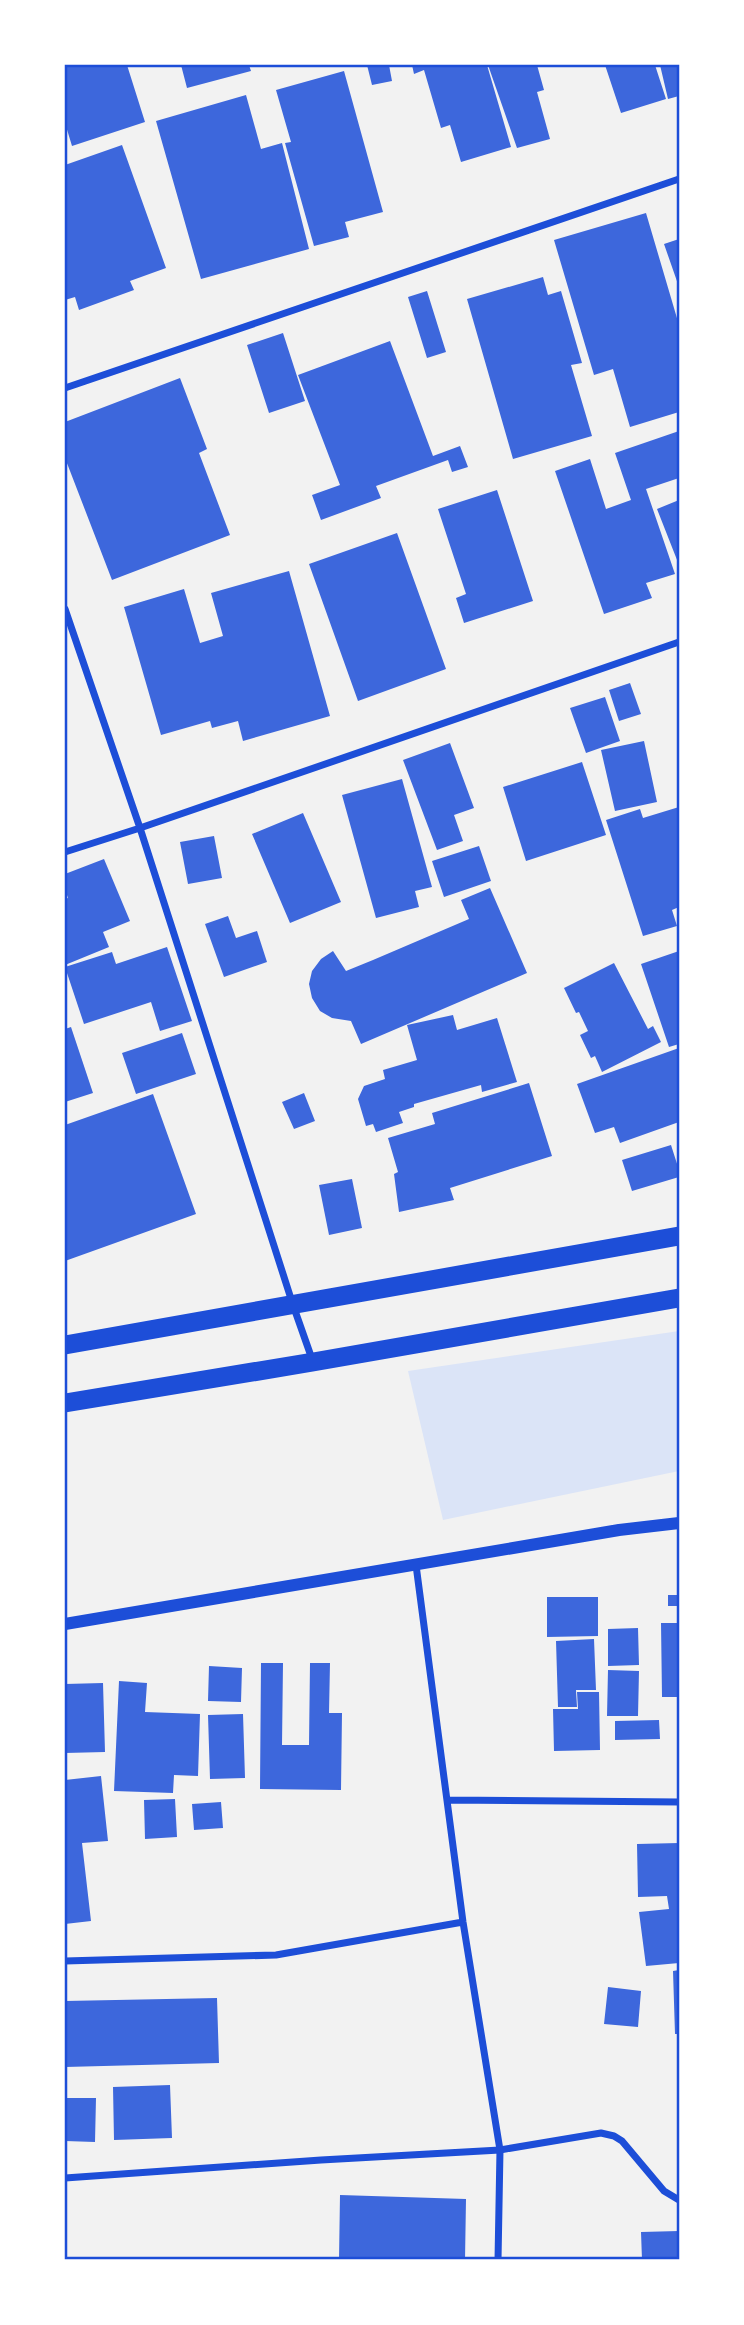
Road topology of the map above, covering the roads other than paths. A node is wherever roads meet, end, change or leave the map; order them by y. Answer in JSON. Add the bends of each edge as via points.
{"nodes":[{"id":1,"x":679,"y":179,"type":"edge"},
{"id":2,"x":65,"y":388,"type":"edge"},
{"id":3,"x":65,"y":609,"type":"edge"},
{"id":4,"x":679,"y":642,"type":"edge"},
{"id":5,"x":140,"y":828,"type":"junction"},
{"id":6,"x":65,"y":852,"type":"edge"},
{"id":7,"x":679,"y":1236,"type":"edge"},
{"id":8,"x":679,"y":1298,"type":"edge"},
{"id":9,"x":293,"y":1305,"type":"junction"},
{"id":10,"x":65,"y":1345,"type":"edge"},
{"id":11,"x":313,"y":1362,"type":"junction"},
{"id":12,"x":65,"y":1403,"type":"edge"},
{"id":13,"x":679,"y":1523,"type":"edge"},
{"id":14,"x":416,"y":1565,"type":"junction"},
{"id":15,"x":65,"y":1624,"type":"edge"},
{"id":16,"x":447,"y":1800,"type":"junction"},
{"id":17,"x":679,"y":1802,"type":"edge"},
{"id":18,"x":463,"y":1922,"type":"junction"},
{"id":19,"x":65,"y":1961,"type":"edge"},
{"id":20,"x":500,"y":2150,"type":"junction"},
{"id":21,"x":65,"y":2178,"type":"edge"},
{"id":22,"x":679,"y":2200,"type":"edge"},
{"id":23,"x":498,"y":2260,"type":"edge"}],
"edges":[{"from":1,"to":2,"type":"street"},
{"from":3,"to":5,"type":"street"},
{"from":4,"to":5,"type":"street"},
{"from":5,"to":6,"type":"street"},
{"from":5,"to":9,"type":"street"},
{"from":7,"to":9,"type":"highway"},
{"from":8,"to":11,"type":"highway"},
{"from":9,"to":10,"type":"highway"},
{"from":9,"to":11,"type":"street"},
{"from":11,"to":12,"type":"highway"},
{"from":13,"to":14,"type":"street"},
{"from":14,"to":15,"type":"street"},
{"from":14,"to":16,"type":"street"},
{"from":16,"to":17,"type":"street"},
{"from":16,"to":18,"type":"street"},
{"from":18,"to":19,"type":"street","via":[[276,1955]]},
{"from":18,"to":20,"type":"street"},
{"from":20,"to":21,"type":"street"},
{"from":20,"to":22,"type":"street","via":[[601,2133],[614,2136]]},
{"from":20,"to":23,"type":"street"}]}
